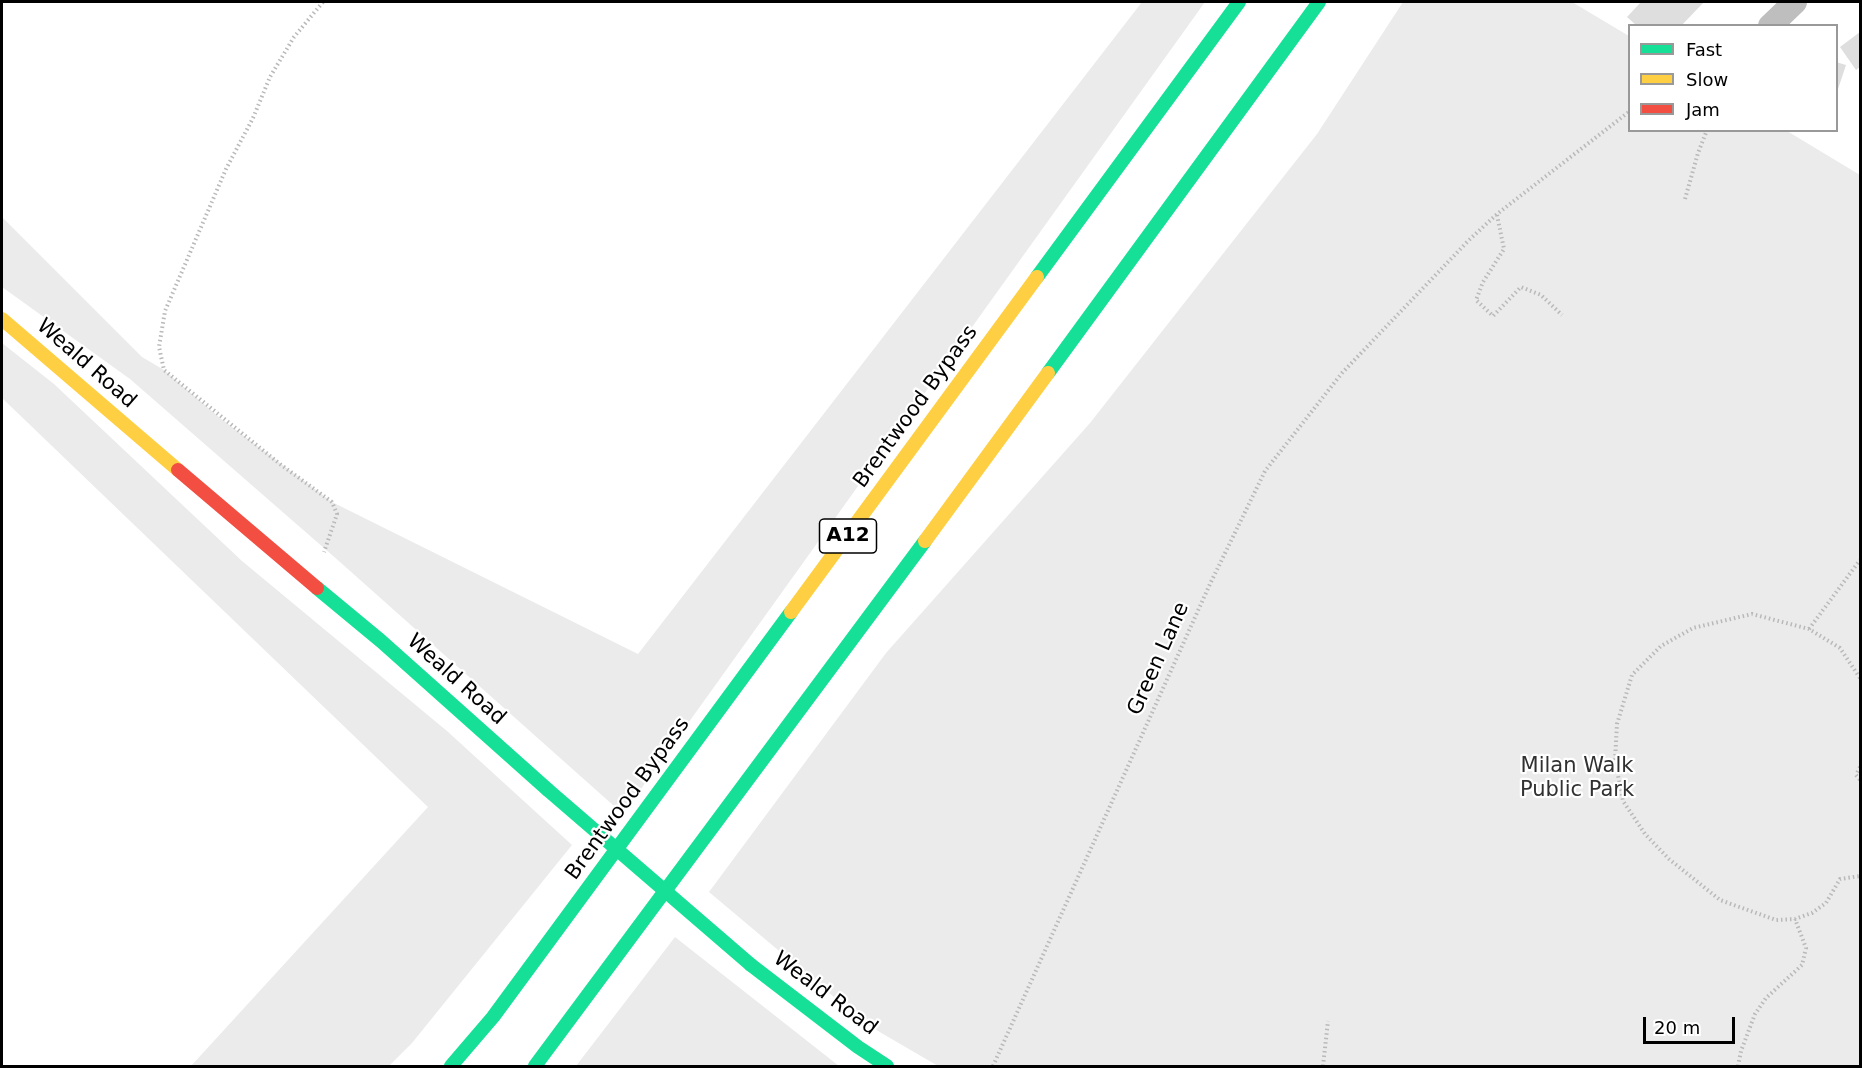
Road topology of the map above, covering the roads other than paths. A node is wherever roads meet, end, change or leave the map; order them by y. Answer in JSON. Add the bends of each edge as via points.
{"nodes":[{"id":1,"x":1239,"y":2,"type":"edge"},
{"id":2,"x":1319,"y":2,"type":"edge"},
{"id":3,"x":1795,"y":2,"type":"edge"},
{"id":4,"x":1772,"y":24,"type":"edge"},
{"id":5,"x":2,"y":319,"type":"edge"},
{"id":6,"x":451,"y":1066,"type":"edge"},
{"id":7,"x":535,"y":1066,"type":"edge"},
{"id":8,"x":887,"y":1066,"type":"edge"}],
"edges":[{"from":1,"to":6,"type":"main road","name":"Brentwood Bypass","number":"A12","via":[[581,900]]},
{"from":2,"to":7,"type":"main road"},
{"from":3,"to":4,"type":"street"},
{"from":5,"to":8,"type":"main road","name":"Weald Road","bridge":true,"via":[[381,641],[751,964]]}]}
